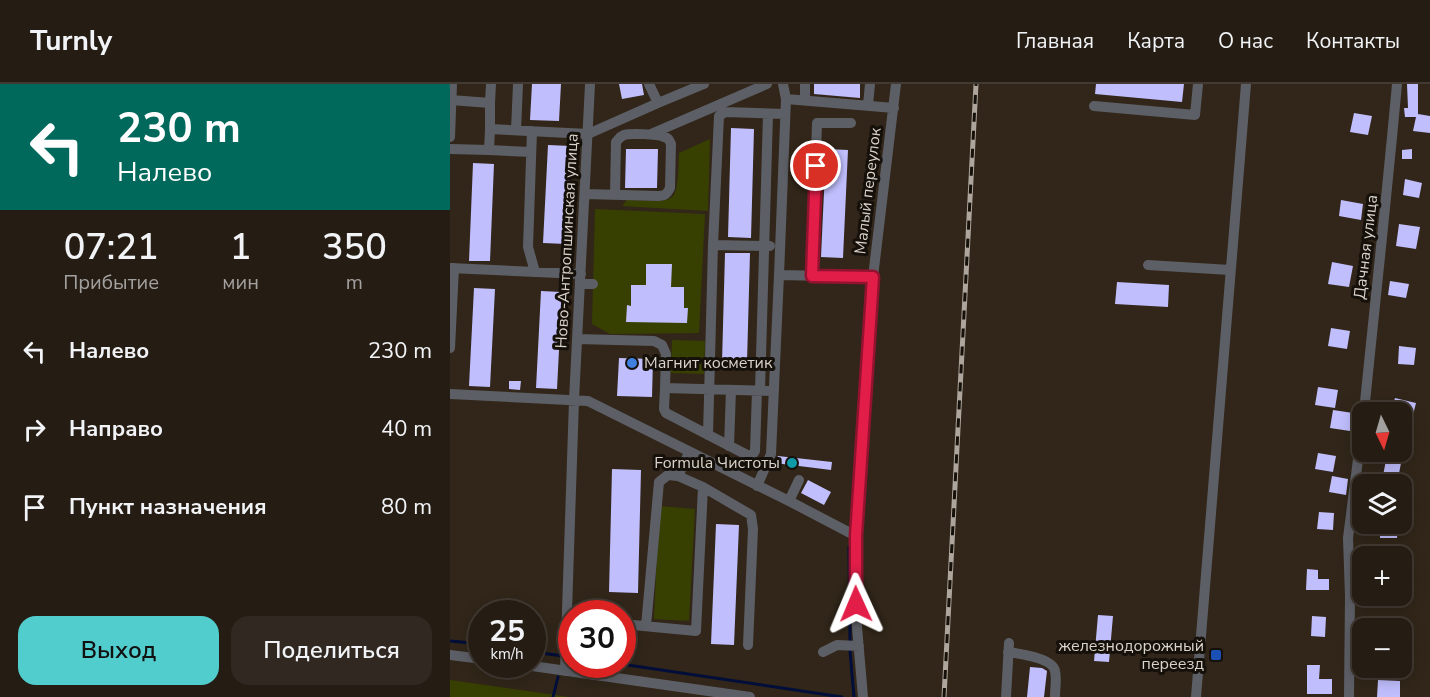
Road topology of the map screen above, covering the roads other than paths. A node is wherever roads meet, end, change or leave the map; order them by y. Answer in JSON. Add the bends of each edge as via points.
{"nodes":[{"id":1,"x":452,"y":84,"type":"edge"},
{"id":2,"x":491,"y":84,"type":"edge"},
{"id":3,"x":518,"y":84,"type":"edge"},
{"id":4,"x":591,"y":84,"type":"edge"},
{"id":5,"x":649,"y":84,"type":"edge"},
{"id":6,"x":704,"y":84,"type":"edge"},
{"id":7,"x":767,"y":84,"type":"edge"},
{"id":8,"x":783,"y":84,"type":"edge"},
{"id":9,"x":805,"y":84,"type":"edge"},
{"id":10,"x":870,"y":84,"type":"edge"},
{"id":11,"x":896,"y":84,"type":"edge"},
{"id":12,"x":1198,"y":84,"type":"edge"},
{"id":13,"x":1246,"y":84,"type":"edge"},
{"id":14,"x":1397,"y":84,"type":"edge"},
{"id":15,"x":786,"y":99,"type":"junction"},
{"id":16,"x":451,"y":100,"type":"edge"},
{"id":17,"x":805,"y":100,"type":"junction"},
{"id":18,"x":490,"y":103,"type":"junction"},
{"id":19,"x":658,"y":103,"type":"junction"},
{"id":20,"x":868,"y":105,"type":"junction"},
{"id":21,"x":1094,"y":106,"type":"dead end"},
{"id":22,"x":894,"y":108,"type":"junction"},
{"id":23,"x":717,"y":111,"type":"junction"},
{"id":24,"x":768,"y":114,"type":"junction"},
{"id":25,"x":785,"y":114,"type":"junction"},
{"id":26,"x":851,"y":123,"type":"dead end"},
{"id":27,"x":490,"y":129,"type":"junction"},
{"id":28,"x":516,"y":130,"type":"junction"},
{"id":29,"x":532,"y":132,"type":"junction"},
{"id":30,"x":588,"y":134,"type":"junction"},
{"id":31,"x":648,"y":135,"type":"junction"},
{"id":32,"x":450,"y":137,"type":"edge"},
{"id":33,"x":450,"y":149,"type":"edge"},
{"id":34,"x":489,"y":150,"type":"junction"},
{"id":35,"x":531,"y":152,"type":"junction"},
{"id":36,"x":585,"y":194,"type":"junction"},
{"id":37,"x":615,"y":195,"type":"junction"},
{"id":38,"x":713,"y":244,"type":"junction"},
{"id":39,"x":765,"y":246,"type":"junction"},
{"id":40,"x":779,"y":247,"type":"junction"},
{"id":41,"x":1148,"y":265,"type":"dead end"},
{"id":42,"x":452,"y":268,"type":"edge"},
{"id":43,"x":1230,"y":270,"type":"junction"},
{"id":44,"x":535,"y":272,"type":"junction"},
{"id":45,"x":779,"y":275,"type":"junction"},
{"id":46,"x":812,"y":276,"type":"junction"},
{"id":47,"x":873,"y":277,"type":"junction"},
{"id":48,"x":580,"y":279,"type":"junction"},
{"id":49,"x":593,"y":284,"type":"dead end"},
{"id":50,"x":577,"y":339,"type":"junction"},
{"id":51,"x":450,"y":348,"type":"edge"},
{"id":52,"x":665,"y":388,"type":"junction"},
{"id":53,"x":709,"y":389,"type":"junction"},
{"id":54,"x":731,"y":390,"type":"junction"},
{"id":55,"x":759,"y":391,"type":"junction"},
{"id":56,"x":774,"y":391,"type":"junction"},
{"id":57,"x":450,"y":394,"type":"edge"},
{"id":58,"x":574,"y":400,"type":"junction"},
{"id":59,"x":1365,"y":402,"type":"edge"},
{"id":60,"x":708,"y":435,"type":"junction"},
{"id":61,"x":729,"y":446,"type":"junction"},
{"id":62,"x":690,"y":453,"type":"junction"},
{"id":63,"x":1358,"y":462,"type":"edge"},
{"id":64,"x":678,"y":476,"type":"junction"},
{"id":65,"x":799,"y":480,"type":"dead end"},
{"id":66,"x":757,"y":486,"type":"junction"},
{"id":67,"x":703,"y":487,"type":"junction"},
{"id":68,"x":789,"y":501,"type":"junction"},
{"id":69,"x":856,"y":536,"type":"junction"},
{"id":70,"x":567,"y":600,"type":"edge"},
{"id":71,"x":636,"y":625,"type":"edge"},
{"id":72,"x":646,"y":626,"type":"junction"},
{"id":73,"x":748,"y":645,"type":"dead end"},
{"id":74,"x":859,"y":646,"type":"junction"},
{"id":75,"x":823,"y":652,"type":"dead end"},
{"id":76,"x":450,"y":655,"type":"edge"},
{"id":77,"x":468,"y":657,"type":"edge"},
{"id":78,"x":615,"y":678,"type":"edge"},
{"id":79,"x":1055,"y":696,"type":"edge"},
{"id":80,"x":750,"y":697,"type":"edge"},
{"id":81,"x":864,"y":697,"type":"edge"},
{"id":82,"x":1006,"y":697,"type":"edge"},
{"id":83,"x":1196,"y":697,"type":"edge"},
{"id":84,"x":1349,"y":697,"type":"edge"}],
"edges":[{"from":1,"to":16,"type":"street"},
{"from":2,"to":18,"type":"street"},
{"from":3,"to":28,"type":"street"},
{"from":4,"to":30,"type":"street","name":"Ново-Антропшинская улица"},
{"from":5,"to":19,"type":"street"},
{"from":6,"to":19,"type":"street"},
{"from":7,"to":23,"type":"street"},
{"from":8,"to":15,"type":"street"},
{"from":9,"to":17,"type":"street"},
{"from":10,"to":20,"type":"street"},
{"from":11,"to":22,"type":"street","name":"Малый переулок"},
{"from":12,"to":21,"type":"street","via":[[1195,115]]},
{"from":13,"to":43,"type":"street"},
{"from":14,"to":59,"type":"street","name":"Дачная улица"},
{"from":15,"to":17,"type":"street"},
{"from":15,"to":25,"type":"street"},
{"from":16,"to":18,"type":"street"},
{"from":16,"to":32,"type":"street"},
{"from":17,"to":20,"type":"street"},
{"from":18,"to":27,"type":"street"},
{"from":19,"to":30,"type":"street"},
{"from":20,"to":22,"type":"street"},
{"from":22,"to":47,"type":"street","name":"Малый переулок"},
{"from":23,"to":24,"type":"street"},
{"from":23,"to":31,"type":"street"},
{"from":23,"to":38,"type":"street"},
{"from":24,"to":25,"type":"street"},
{"from":24,"to":39,"type":"street"},
{"from":25,"to":40,"type":"street"},
{"from":26,"to":46,"type":"street","via":[[817,123]]},
{"from":27,"to":28,"type":"street"},
{"from":27,"to":34,"type":"street"},
{"from":28,"to":29,"type":"street"},
{"from":29,"to":30,"type":"street"},
{"from":29,"to":35,"type":"street"},
{"from":30,"to":36,"type":"street","name":"Ново-Антропшинская улица"},
{"from":31,"to":37,"type":"street","via":[[625,135],[616,142]]},
{"from":31,"to":37,"type":"street","via":[[663,136],[671,144],[670,188],[663,196]]},
{"from":33,"to":34,"type":"street"},
{"from":34,"to":35,"type":"street"},
{"from":35,"to":44,"type":"street","via":[[528,247]]},
{"from":36,"to":37,"type":"street"},
{"from":36,"to":48,"type":"street","name":"Ново-Антропшинская улица"},
{"from":38,"to":39,"type":"street"},
{"from":38,"to":53,"type":"street"},
{"from":39,"to":40,"type":"street"},
{"from":39,"to":55,"type":"street"},
{"from":40,"to":45,"type":"street"},
{"from":41,"to":43,"type":"street"},
{"from":42,"to":44,"type":"street"},
{"from":42,"to":51,"type":"street"},
{"from":43,"to":83,"type":"street"},
{"from":44,"to":48,"type":"street"},
{"from":45,"to":46,"type":"street"},
{"from":45,"to":56,"type":"street"},
{"from":46,"to":47,"type":"street"},
{"from":47,"to":69,"type":"street","name":"Малый переулок"},
{"from":48,"to":49,"type":"street"},
{"from":48,"to":50,"type":"street","name":"Ново-Антропшинская улица"},
{"from":50,"to":52,"type":"street","via":[[662,345],[666,354]]},
{"from":50,"to":58,"type":"street","name":"Ново-Антропшинская улица"},
{"from":52,"to":53,"type":"street"},
{"from":52,"to":60,"type":"street","via":[[666,413]]},
{"from":53,"to":54,"type":"street"},
{"from":53,"to":60,"type":"street"},
{"from":54,"to":55,"type":"street"},
{"from":54,"to":61,"type":"street"},
{"from":55,"to":56,"type":"street"},
{"from":55,"to":61,"type":"street","via":[[755,451],[751,458]]},
{"from":56,"to":66,"type":"street","via":[[771,454]]},
{"from":57,"to":58,"type":"street"},
{"from":58,"to":62,"type":"street","via":[[588,401]]},
{"from":58,"to":70,"type":"street","name":"Ново-Антропшинская улица"},
{"from":60,"to":61,"type":"street"},
{"from":62,"to":64,"type":"street"},
{"from":62,"to":66,"type":"street"},
{"from":63,"to":84,"type":"street","via":[[1348,538]]},
{"from":64,"to":67,"type":"street"},
{"from":64,"to":72,"type":"street","via":[[668,475],[659,482]]},
{"from":65,"to":68,"type":"street"},
{"from":66,"to":68,"type":"street"},
{"from":67,"to":72,"type":"street","via":[[696,631]]},
{"from":67,"to":73,"type":"street","via":[[751,515]]},
{"from":68,"to":69,"type":"street"},
{"from":69,"to":74,"type":"street","name":"Малый переулок"},
{"from":71,"to":72,"type":"street"},
{"from":74,"to":75,"type":"street","via":[[837,645]]},
{"from":74,"to":81,"type":"street","name":"Малый переулок"},
{"from":76,"to":77,"type":"street"},
{"from":78,"to":80,"type":"street"},
{"from":79,"to":82,"type":"street","via":[[1053,665],[1009,648]]}]}
